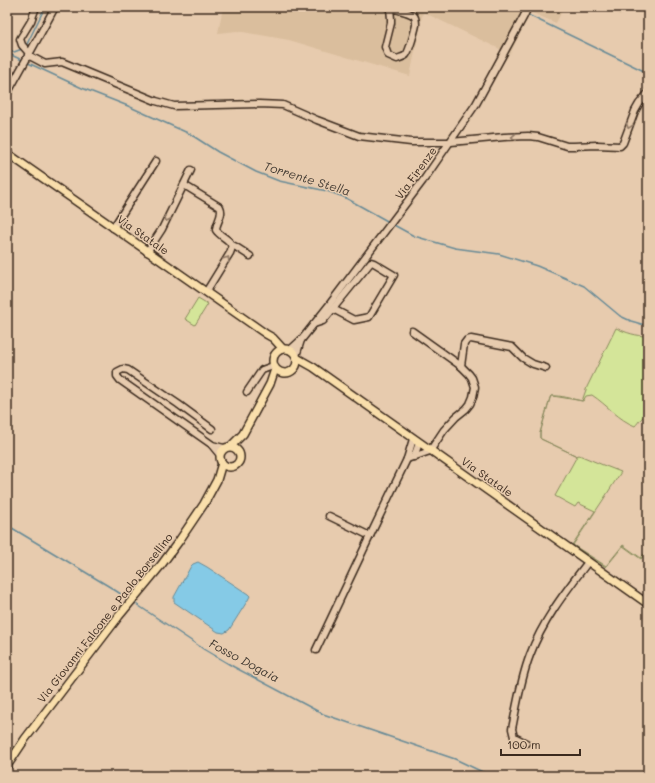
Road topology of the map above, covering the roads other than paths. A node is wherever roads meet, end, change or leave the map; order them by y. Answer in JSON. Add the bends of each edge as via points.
{"nodes":[{"id":1,"x":36,"y":7,"type":"edge"},
{"id":2,"x":55,"y":7,"type":"edge"},
{"id":3,"x":388,"y":7,"type":"edge"},
{"id":4,"x":411,"y":7,"type":"edge"},
{"id":5,"x":528,"y":7,"type":"edge"},
{"id":6,"x":409,"y":14,"type":"junction"},
{"id":7,"x":28,"y":54,"type":"junction"},
{"id":8,"x":648,"y":93,"type":"edge"},
{"id":9,"x":7,"y":94,"type":"edge"},
{"id":10,"x":451,"y":142,"type":"junction"},
{"id":11,"x":7,"y":153,"type":"edge"},
{"id":12,"x":156,"y":161,"type":"dead end"},
{"id":13,"x":191,"y":170,"type":"dead end"},
{"id":14,"x":184,"y":185,"type":"junction"},
{"id":15,"x":113,"y":228,"type":"junction"},
{"id":16,"x":232,"y":245,"type":"junction"},
{"id":17,"x":147,"y":252,"type":"junction"},
{"id":18,"x":250,"y":256,"type":"dead end"},
{"id":19,"x":206,"y":292,"type":"junction"},
{"id":20,"x":333,"y":310,"type":"junction"},
{"id":21,"x":313,"y":325,"type":"junction"},
{"id":22,"x":412,"y":331,"type":"dead end"},
{"id":23,"x":302,"y":339,"type":"junction"},
{"id":24,"x":283,"y":350,"type":"junction"},
{"id":25,"x":296,"y":357,"type":"junction"},
{"id":26,"x":461,"y":366,"type":"junction"},
{"id":27,"x":274,"y":367,"type":"junction"},
{"id":28,"x":313,"y":367,"type":"junction"},
{"id":29,"x":546,"y":368,"type":"dead end"},
{"id":30,"x":295,"y":369,"type":"junction"},
{"id":31,"x":282,"y":374,"type":"junction"},
{"id":32,"x":270,"y":384,"type":"junction"},
{"id":33,"x":247,"y":392,"type":"dead end"},
{"id":34,"x":178,"y":404,"type":"junction"},
{"id":35,"x":170,"y":415,"type":"junction"},
{"id":36,"x":212,"y":429,"type":"dead end"},
{"id":37,"x":243,"y":434,"type":"junction"},
{"id":38,"x":416,"y":441,"type":"junction"},
{"id":39,"x":225,"y":450,"type":"junction"},
{"id":40,"x":430,"y":451,"type":"junction"},
{"id":41,"x":239,"y":452,"type":"junction"},
{"id":42,"x":414,"y":456,"type":"junction"},
{"id":43,"x":407,"y":459,"type":"junction"},
{"id":44,"x":222,"y":463,"type":"junction"},
{"id":45,"x":231,"y":467,"type":"junction"},
{"id":46,"x":217,"y":480,"type":"junction"},
{"id":47,"x":329,"y":516,"type":"dead end"},
{"id":48,"x":370,"y":536,"type":"junction"},
{"id":49,"x":588,"y":562,"type":"junction"},
{"id":50,"x":648,"y":604,"type":"edge"},
{"id":51,"x":316,"y":650,"type":"dead end"},
{"id":52,"x":526,"y":743,"type":"dead end"},
{"id":53,"x":7,"y":766,"type":"edge"}],
"edges":[{"from":1,"to":7,"type":"street","via":[[20,41]]},
{"from":2,"to":7,"type":"street"},
{"from":3,"to":6,"type":"street"},
{"from":3,"to":6,"type":"street","via":[[391,23],[385,47],[388,55],[397,60],[406,55],[416,24],[415,17]]},
{"from":4,"to":6,"type":"street"},
{"from":5,"to":10,"type":"street","name":"Via Firenze","via":[[476,104]]},
{"from":7,"to":9,"type":"street"},
{"from":7,"to":10,"type":"street","via":[[45,64],[62,62],[174,106],[283,106],[359,136],[411,142]]},
{"from":8,"to":10,"type":"street","one_way":true,"via":[[634,111],[623,144],[620,146],[567,146],[528,136]]},
{"from":10,"to":21,"type":"street","name":"Via Firenze"},
{"from":11,"to":15,"type":"main road","name":"Via Statale"},
{"from":12,"to":15,"type":"street"},
{"from":13,"to":14,"type":"street"},
{"from":14,"to":16,"type":"street","via":[[220,207],[222,213],[216,230]]},
{"from":14,"to":17,"type":"street","one_way":true,"via":[[162,229]]},
{"from":15,"to":17,"type":"main road","name":"Via Statale"},
{"from":16,"to":18,"type":"street"},
{"from":19,"to":16,"type":"street","one_way":true,"via":[[232,250]]},
{"from":17,"to":19,"type":"main road","name":"Via Statale"},
{"from":19,"to":24,"type":"main road","name":"Via Statale","via":[[273,338]]},
{"from":20,"to":20,"type":"street","via":[[371,262],[394,275],[369,317],[354,320]]},
{"from":20,"to":21,"type":"street","via":[[323,321]]},
{"from":21,"to":23,"type":"street","name":"Via Firenze"},
{"from":22,"to":26,"type":"street"},
{"from":23,"to":24,"type":"street"},
{"from":23,"to":25,"type":"street"},
{"from":24,"to":25,"type":"main road"},
{"from":24,"to":27,"type":"main road","via":[[274,356]]},
{"from":25,"to":28,"type":"main road","name":"Via Statale"},
{"from":25,"to":30,"type":"main road"},
{"from":26,"to":29,"type":"street","via":[[464,344],[471,339],[512,347],[522,358]]},
{"from":26,"to":40,"type":"street","via":[[474,382],[473,398],[466,409],[444,430]]},
{"from":27,"to":31,"type":"main road"},
{"from":27,"to":32,"type":"main road","name":"Via Giovanni Falcone e Paolo Borsellino"},
{"from":27,"to":33,"type":"street","via":[[262,370]]},
{"from":28,"to":30,"type":"main road"},
{"from":28,"to":38,"type":"main road","name":"Via Statale"},
{"from":30,"to":31,"type":"main road"},
{"from":31,"to":32,"type":"main road","name":"Via Giovanni Falcone e Paolo Borsellino"},
{"from":32,"to":37,"type":"main road","name":"Via Giovanni Falcone e Paolo Borsellino"},
{"from":34,"to":35,"type":"street"},
{"from":34,"to":35,"type":"street","via":[[128,370],[118,372],[120,380]]},
{"from":34,"to":36,"type":"street"},
{"from":35,"to":39,"type":"street","via":[[211,444]]},
{"from":37,"to":39,"type":"main road","name":"Via Giovanni Falcone e Paolo Borsellino"},
{"from":37,"to":41,"type":"main road","name":"Via Giovanni Falcone e Paolo Borsellino"},
{"from":38,"to":40,"type":"main road","name":"Via Statale"},
{"from":38,"to":42,"type":"street"},
{"from":38,"to":43,"type":"street"},
{"from":39,"to":41,"type":"main road","via":[[235,448]]},
{"from":39,"to":44,"type":"main road","via":[[220,459]]},
{"from":40,"to":42,"type":"street"},
{"from":40,"to":49,"type":"main road","name":"Via Statale"},
{"from":41,"to":45,"type":"main road","name":"Via Giovanni Falcone e Paolo Borsellino","via":[[239,462]]},
{"from":42,"to":43,"type":"street"},
{"from":43,"to":48,"type":"street"},
{"from":44,"to":45,"type":"main road"},
{"from":44,"to":46,"type":"main road","name":"Via Giovanni Falcone e Paolo Borsellino"},
{"from":45,"to":46,"type":"main road","name":"Via Giovanni Falcone e Paolo Borsellino"},
{"from":46,"to":53,"type":"main road","name":"Via Giovanni Falcone e Paolo Borsellino","via":[[179,541],[119,616]]},
{"from":47,"to":48,"type":"street"},
{"from":48,"to":51,"type":"street"},
{"from":49,"to":50,"type":"main road","name":"Via Statale"},
{"from":49,"to":52,"type":"street","via":[[542,626],[530,654],[512,729],[514,737]]}]}
